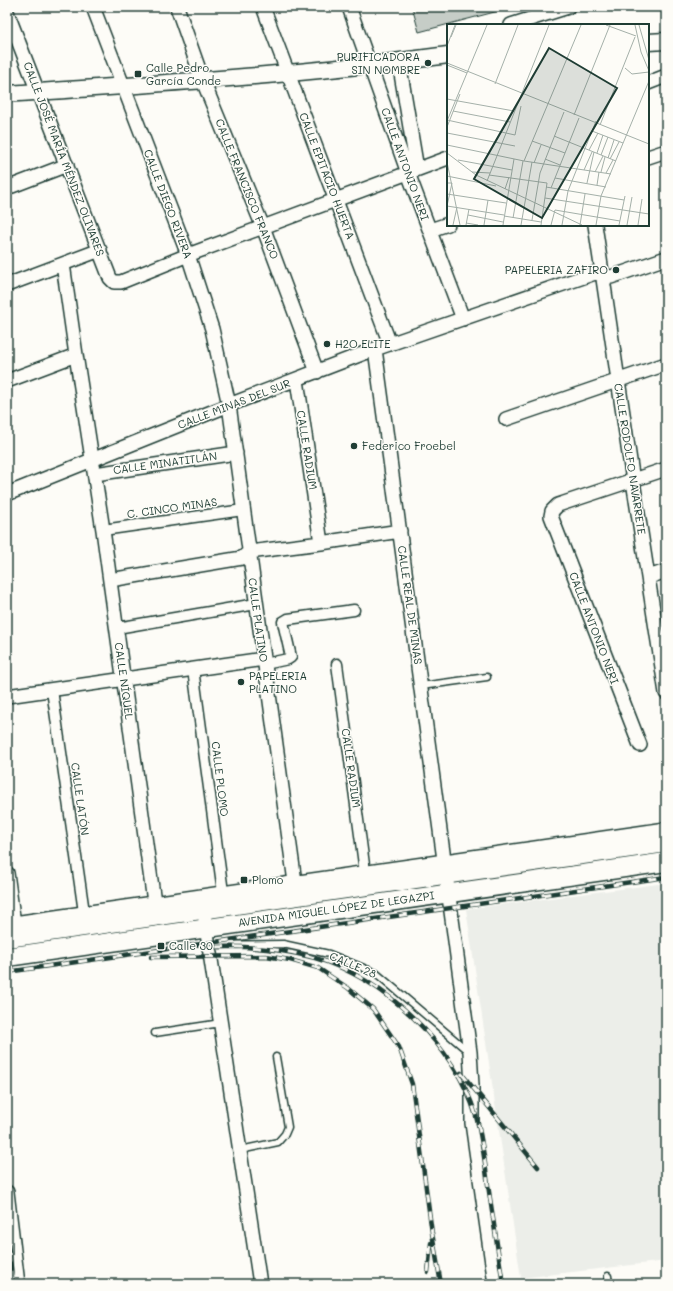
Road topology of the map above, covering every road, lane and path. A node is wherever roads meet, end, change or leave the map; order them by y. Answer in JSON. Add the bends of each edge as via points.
{"nodes":[{"id":1,"x":93,"y":7,"type":"edge"},
{"id":2,"x":177,"y":7,"type":"edge"},
{"id":3,"x":263,"y":7,"type":"edge"},
{"id":4,"x":349,"y":7,"type":"edge"},
{"id":5,"x":568,"y":7,"type":"edge"},
{"id":6,"x":7,"y":12,"type":"edge"},
{"id":7,"x":514,"y":24,"type":"edge"},
{"id":8,"x":666,"y":41,"type":"edge"},
{"id":9,"x":649,"y":42,"type":"edge"},
{"id":10,"x":447,"y":55,"type":"edge"},
{"id":11,"x":399,"y":62,"type":"junction"},
{"id":12,"x":369,"y":66,"type":"junction"},
{"id":13,"x":287,"y":74,"type":"junction"},
{"id":14,"x":666,"y":76,"type":"edge"},
{"id":15,"x":203,"y":81,"type":"junction"},
{"id":16,"x":649,"y":83,"type":"edge"},
{"id":17,"x":123,"y":86,"type":"junction"},
{"id":18,"x":39,"y":92,"type":"junction"},
{"id":19,"x":7,"y":94,"type":"edge"},
{"id":20,"x":666,"y":151,"type":"edge"},
{"id":21,"x":649,"y":157,"type":"edge"},
{"id":22,"x":447,"y":158,"type":"edge"},
{"id":23,"x":67,"y":165,"type":"junction"},
{"id":24,"x":412,"y":171,"type":"junction"},
{"id":25,"x":7,"y":188,"type":"edge"},
{"id":26,"x":336,"y":199,"type":"junction"},
{"id":27,"x":447,"y":224,"type":"edge"},
{"id":28,"x":595,"y":226,"type":"edge"},
{"id":29,"x":262,"y":227,"type":"junction"},
{"id":30,"x":430,"y":230,"type":"junction"},
{"id":31,"x":100,"y":250,"type":"junction"},
{"id":32,"x":188,"y":255,"type":"junction"},
{"id":33,"x":666,"y":258,"type":"edge"},
{"id":34,"x":64,"y":264,"type":"junction"},
{"id":35,"x":602,"y":275,"type":"junction"},
{"id":36,"x":7,"y":285,"type":"edge"},
{"id":37,"x":463,"y":320,"type":"junction"},
{"id":38,"x":390,"y":344,"type":"junction"},
{"id":39,"x":375,"y":349,"type":"junction"},
{"id":40,"x":76,"y":355,"type":"junction"},
{"id":41,"x":666,"y":364,"type":"edge"},
{"id":42,"x":317,"y":372,"type":"junction"},
{"id":43,"x":297,"y":380,"type":"junction"},
{"id":44,"x":618,"y":380,"type":"junction"},
{"id":45,"x":7,"y":381,"type":"edge"},
{"id":46,"x":229,"y":404,"type":"junction"},
{"id":47,"x":506,"y":419,"type":"dead end"},
{"id":48,"x":236,"y":453,"type":"junction"},
{"id":49,"x":92,"y":459,"type":"junction"},
{"id":50,"x":666,"y":469,"type":"edge"},
{"id":51,"x":95,"y":474,"type":"junction"},
{"id":52,"x":632,"y":481,"type":"junction"},
{"id":53,"x":7,"y":494,"type":"edge"},
{"id":54,"x":244,"y":510,"type":"junction"},
{"id":55,"x":103,"y":530,"type":"junction"},
{"id":56,"x":400,"y":531,"type":"junction"},
{"id":57,"x":321,"y":543,"type":"junction"},
{"id":58,"x":249,"y":552,"type":"junction"},
{"id":59,"x":666,"y":571,"type":"edge"},
{"id":60,"x":649,"y":577,"type":"junction"},
{"id":61,"x":110,"y":580,"type":"junction"},
{"id":62,"x":256,"y":604,"type":"junction"},
{"id":63,"x":354,"y":610,"type":"dead end"},
{"id":64,"x":117,"y":628,"type":"junction"},
{"id":65,"x":264,"y":661,"type":"junction"},
{"id":66,"x":337,"y":664,"type":"dead end"},
{"id":67,"x":194,"y":669,"type":"junction"},
{"id":68,"x":664,"y":673,"type":"edge"},
{"id":69,"x":487,"y":677,"type":"dead end"},
{"id":70,"x":124,"y":679,"type":"junction"},
{"id":71,"x":421,"y":686,"type":"junction"},
{"id":72,"x":52,"y":690,"type":"junction"},
{"id":73,"x":666,"y":692,"type":"edge"},
{"id":74,"x":7,"y":696,"type":"edge"},
{"id":75,"x":640,"y":745,"type":"dead end"},
{"id":76,"x":666,"y":829,"type":"edge"},
{"id":77,"x":666,"y":843,"type":"edge"},
{"id":78,"x":666,"y":862,"type":"edge"},
{"id":79,"x":446,"y":868,"type":"junction"},
{"id":80,"x":365,"y":872,"type":"junction"},
{"id":81,"x":7,"y":873,"type":"edge"},
{"id":82,"x":295,"y":882,"type":"junction"},
{"id":83,"x":223,"y":892,"type":"junction"},
{"id":84,"x":449,"y":893,"type":"junction"},
{"id":85,"x":154,"y":902,"type":"junction"},
{"id":86,"x":203,"y":903,"type":"junction"},
{"id":87,"x":84,"y":912,"type":"junction"},
{"id":88,"x":207,"y":928,"type":"junction"},
{"id":89,"x":11,"y":930,"type":"edge"},
{"id":90,"x":209,"y":945,"type":"junction"},
{"id":91,"x":13,"y":956,"type":"edge"},
{"id":92,"x":221,"y":1023,"type":"junction"},
{"id":93,"x":155,"y":1033,"type":"dead end"},
{"id":94,"x":470,"y":1052,"type":"junction"},
{"id":95,"x":276,"y":1058,"type":"dead end"},
{"id":96,"x":240,"y":1150,"type":"junction"},
{"id":97,"x":7,"y":1192,"type":"edge"},
{"id":98,"x":608,"y":1276,"type":"dead end"},
{"id":99,"x":18,"y":1284,"type":"edge"},
{"id":100,"x":260,"y":1284,"type":"edge"},
{"id":101,"x":495,"y":1284,"type":"edge"},
{"id":102,"x":609,"y":1284,"type":"edge"}],
"edges":[{"from":1,"to":17,"type":"street","name":"CALLE DIEGO RIVERA"},
{"from":2,"to":15,"type":"street","name":"CALLE FRANCISCO FRANCO"},
{"from":3,"to":13,"type":"street","name":"CALLE EPITACIO HUERTA"},
{"from":4,"to":12,"type":"street","name":"CALLE ANTONIO NERI"},
{"from":5,"to":7,"type":"street"},
{"from":6,"to":18,"type":"street","name":"CALLE JOSÉ MARÍA MÉNDEZ OLIVARES"},
{"from":8,"to":9,"type":"street"},
{"from":10,"to":11,"type":"street"},
{"from":11,"to":12,"type":"street"},
{"from":11,"to":24,"type":"street"},
{"from":12,"to":13,"type":"street"},
{"from":12,"to":24,"type":"street","name":"CALLE ANTONIO NERI"},
{"from":13,"to":15,"type":"street"},
{"from":13,"to":26,"type":"street","name":"CALLE EPITACIO HUERTA"},
{"from":14,"to":16,"type":"street"},
{"from":15,"to":17,"type":"street"},
{"from":15,"to":29,"type":"street","name":"CALLE FRANCISCO FRANCO"},
{"from":17,"to":18,"type":"street"},
{"from":17,"to":32,"type":"street","name":"CALLE DIEGO RIVERA"},
{"from":18,"to":19,"type":"street"},
{"from":18,"to":23,"type":"street","name":"CALLE JOSÉ MARÍA MÉNDEZ OLIVARES"},
{"from":20,"to":21,"type":"street"},
{"from":22,"to":24,"type":"street"},
{"from":23,"to":25,"type":"street"},
{"from":23,"to":31,"type":"street","name":"CALLE JOSÉ MARÍA MÉNDEZ OLIVARES"},
{"from":24,"to":26,"type":"street"},
{"from":24,"to":30,"type":"street","name":"CALLE ANTONIO NERI"},
{"from":26,"to":29,"type":"street"},
{"from":26,"to":38,"type":"street","name":"CALLE EPITACIO HUERTA"},
{"from":27,"to":30,"type":"street"},
{"from":28,"to":35,"type":"street","name":"CALLE RODOLFO NAVARRETE"},
{"from":29,"to":32,"type":"street"},
{"from":29,"to":42,"type":"street","name":"CALLE FRANCISCO FRANCO"},
{"from":30,"to":37,"type":"street","name":"CALLE ANTONIO NERI"},
{"from":31,"to":32,"type":"street","name":"CALLE JOSÉ MARÍA MÉNDEZ OLIVARES","via":[[110,278],[114,282],[121,282]]},
{"from":31,"to":34,"type":"street"},
{"from":32,"to":46,"type":"street","name":"CALLE DIEGO RIVERA","via":[[212,329]]},
{"from":33,"to":35,"type":"street","name":"CALLE MINAS DEL SUR","via":[[610,277]]},
{"from":34,"to":36,"type":"street"},
{"from":34,"to":40,"type":"street","name":"CALLE NÍQUEL"},
{"from":35,"to":37,"type":"street","name":"CALLE MINAS DEL SUR","via":[[595,273]]},
{"from":35,"to":44,"type":"street","name":"CALLE RODOLFO NAVARRETE"},
{"from":37,"to":38,"type":"street","name":"CALLE MINAS DEL SUR"},
{"from":38,"to":39,"type":"street","name":"CALLE MINAS DEL SUR"},
{"from":39,"to":42,"type":"street","name":"CALLE MINAS DEL SUR"},
{"from":39,"to":56,"type":"street","name":"CALLE REAL DE MINAS"},
{"from":40,"to":45,"type":"street"},
{"from":40,"to":49,"type":"street","name":"CALLE NÍQUEL"},
{"from":41,"to":44,"type":"street"},
{"from":42,"to":43,"type":"street","name":"CALLE MINAS DEL SUR"},
{"from":43,"to":46,"type":"street","name":"CALLE MINAS DEL SUR"},
{"from":43,"to":57,"type":"street","name":"CALLE RADIUM"},
{"from":44,"to":47,"type":"street"},
{"from":44,"to":52,"type":"street","name":"CALLE RODOLFO NAVARRETE"},
{"from":46,"to":48,"type":"street","name":"CALLE PLATINO"},
{"from":46,"to":49,"type":"street","name":"CALLE MINAS DEL SUR"},
{"from":48,"to":51,"type":"street","name":"CALLE MINATITLÁN"},
{"from":48,"to":54,"type":"street","name":"CALLE PLATINO"},
{"from":49,"to":51,"type":"street","name":"CALLE NÍQUEL"},
{"from":49,"to":53,"type":"street","name":"CALLE MINAS DEL SUR"},
{"from":50,"to":52,"type":"street"},
{"from":51,"to":55,"type":"street","name":"CALLE NÍQUEL"},
{"from":52,"to":60,"type":"street","name":"CALLE RODOLFO NAVARRETE"},
{"from":52,"to":75,"type":"street","name":"CALLE ANTONIO NERI","via":[[558,505],[551,516]]},
{"from":54,"to":55,"type":"street","name":"C. CINCO MINAS"},
{"from":54,"to":58,"type":"street","name":"CALLE PLATINO"},
{"from":55,"to":61,"type":"street","name":"CALLE NÍQUEL"},
{"from":56,"to":57,"type":"street"},
{"from":56,"to":71,"type":"street","name":"CALLE REAL DE MINAS"},
{"from":57,"to":58,"type":"street"},
{"from":58,"to":61,"type":"street","via":[[242,558]]},
{"from":58,"to":62,"type":"street","name":"CALLE PLATINO"},
{"from":59,"to":60,"type":"street"},
{"from":60,"to":68,"type":"street","name":"CALLE RODOLFO NAVARRETE"},
{"from":61,"to":64,"type":"street","name":"CALLE NÍQUEL"},
{"from":62,"to":64,"type":"street"},
{"from":62,"to":65,"type":"street","name":"CALLE PLATINO"},
{"from":63,"to":65,"type":"street","via":[[288,618],[283,622],[291,657]]},
{"from":64,"to":70,"type":"street","name":"CALLE NÍQUEL"},
{"from":65,"to":67,"type":"street"},
{"from":65,"to":82,"type":"street","name":"CALLE PLATINO"},
{"from":66,"to":80,"type":"street","name":"CALLE RADIUM"},
{"from":67,"to":70,"type":"street"},
{"from":67,"to":83,"type":"street","name":"CALLE PLOMO"},
{"from":68,"to":73,"type":"street","name":"CALLE RODOLFO NAVARRETE"},
{"from":69,"to":71,"type":"lane"},
{"from":70,"to":72,"type":"street"},
{"from":70,"to":85,"type":"street","name":"CALLE NÍQUEL"},
{"from":71,"to":79,"type":"street","name":"CALLE REAL DE MINAS"},
{"from":72,"to":74,"type":"street"},
{"from":72,"to":87,"type":"street","name":"CALLE LATÓN"},
{"from":76,"to":79,"type":"street","name":"AVENIDA MIGUEL LÓPEZ DE LEGAZPI"},
{"from":77,"to":79,"type":"main road","name":"AVENIDA MIGUEL LÓPEZ DE LEGAZPI"},
{"from":78,"to":84,"type":"main road","name":"AVENIDA MIGUEL LÓPEZ DE LEGAZPI"},
{"from":79,"to":80,"type":"street","name":"AVENIDA MIGUEL LÓPEZ DE LEGAZPI"},
{"from":79,"to":84,"type":"street","name":"CALLE REAL DE MINAS"},
{"from":79,"to":86,"type":"main road","name":"AVENIDA MIGUEL LÓPEZ DE LEGAZPI"},
{"from":80,"to":82,"type":"street","name":"AVENIDA MIGUEL LÓPEZ DE LEGAZPI"},
{"from":81,"to":89,"type":"street"},
{"from":82,"to":83,"type":"street","name":"AVENIDA MIGUEL LÓPEZ DE LEGAZPI"},
{"from":83,"to":86,"type":"street","name":"AVENIDA MIGUEL LÓPEZ DE LEGAZPI"},
{"from":84,"to":88,"type":"main road","name":"AVENIDA MIGUEL LÓPEZ DE LEGAZPI"},
{"from":84,"to":94,"type":"street"},
{"from":85,"to":86,"type":"street","name":"AVENIDA MIGUEL LÓPEZ DE LEGAZPI"},
{"from":85,"to":87,"type":"street","name":"AVENIDA MIGUEL LÓPEZ DE LEGAZPI"},
{"from":86,"to":88,"type":"street"},
{"from":86,"to":89,"type":"main road","name":"AVENIDA MIGUEL LÓPEZ DE LEGAZPI"},
{"from":87,"to":89,"type":"street","name":"AVENIDA MIGUEL LÓPEZ DE LEGAZPI"},
{"from":88,"to":90,"type":"street"},
{"from":88,"to":91,"type":"main road","name":"AVENIDA MIGUEL LÓPEZ DE LEGAZPI"},
{"from":89,"to":91,"type":"street"},
{"from":90,"to":92,"type":"street"},
{"from":90,"to":94,"type":"lane","name":"CALLE 28","via":[[283,944],[329,954],[376,973]]},
{"from":92,"to":93,"type":"lane"},
{"from":92,"to":96,"type":"street"},
{"from":94,"to":101,"type":"street","via":[[472,1123]]},
{"from":95,"to":96,"type":"lane","via":[[288,1127],[278,1142]]},
{"from":96,"to":100,"type":"street"},
{"from":97,"to":99,"type":"street"},
{"from":98,"to":102,"type":"lane"}]}
